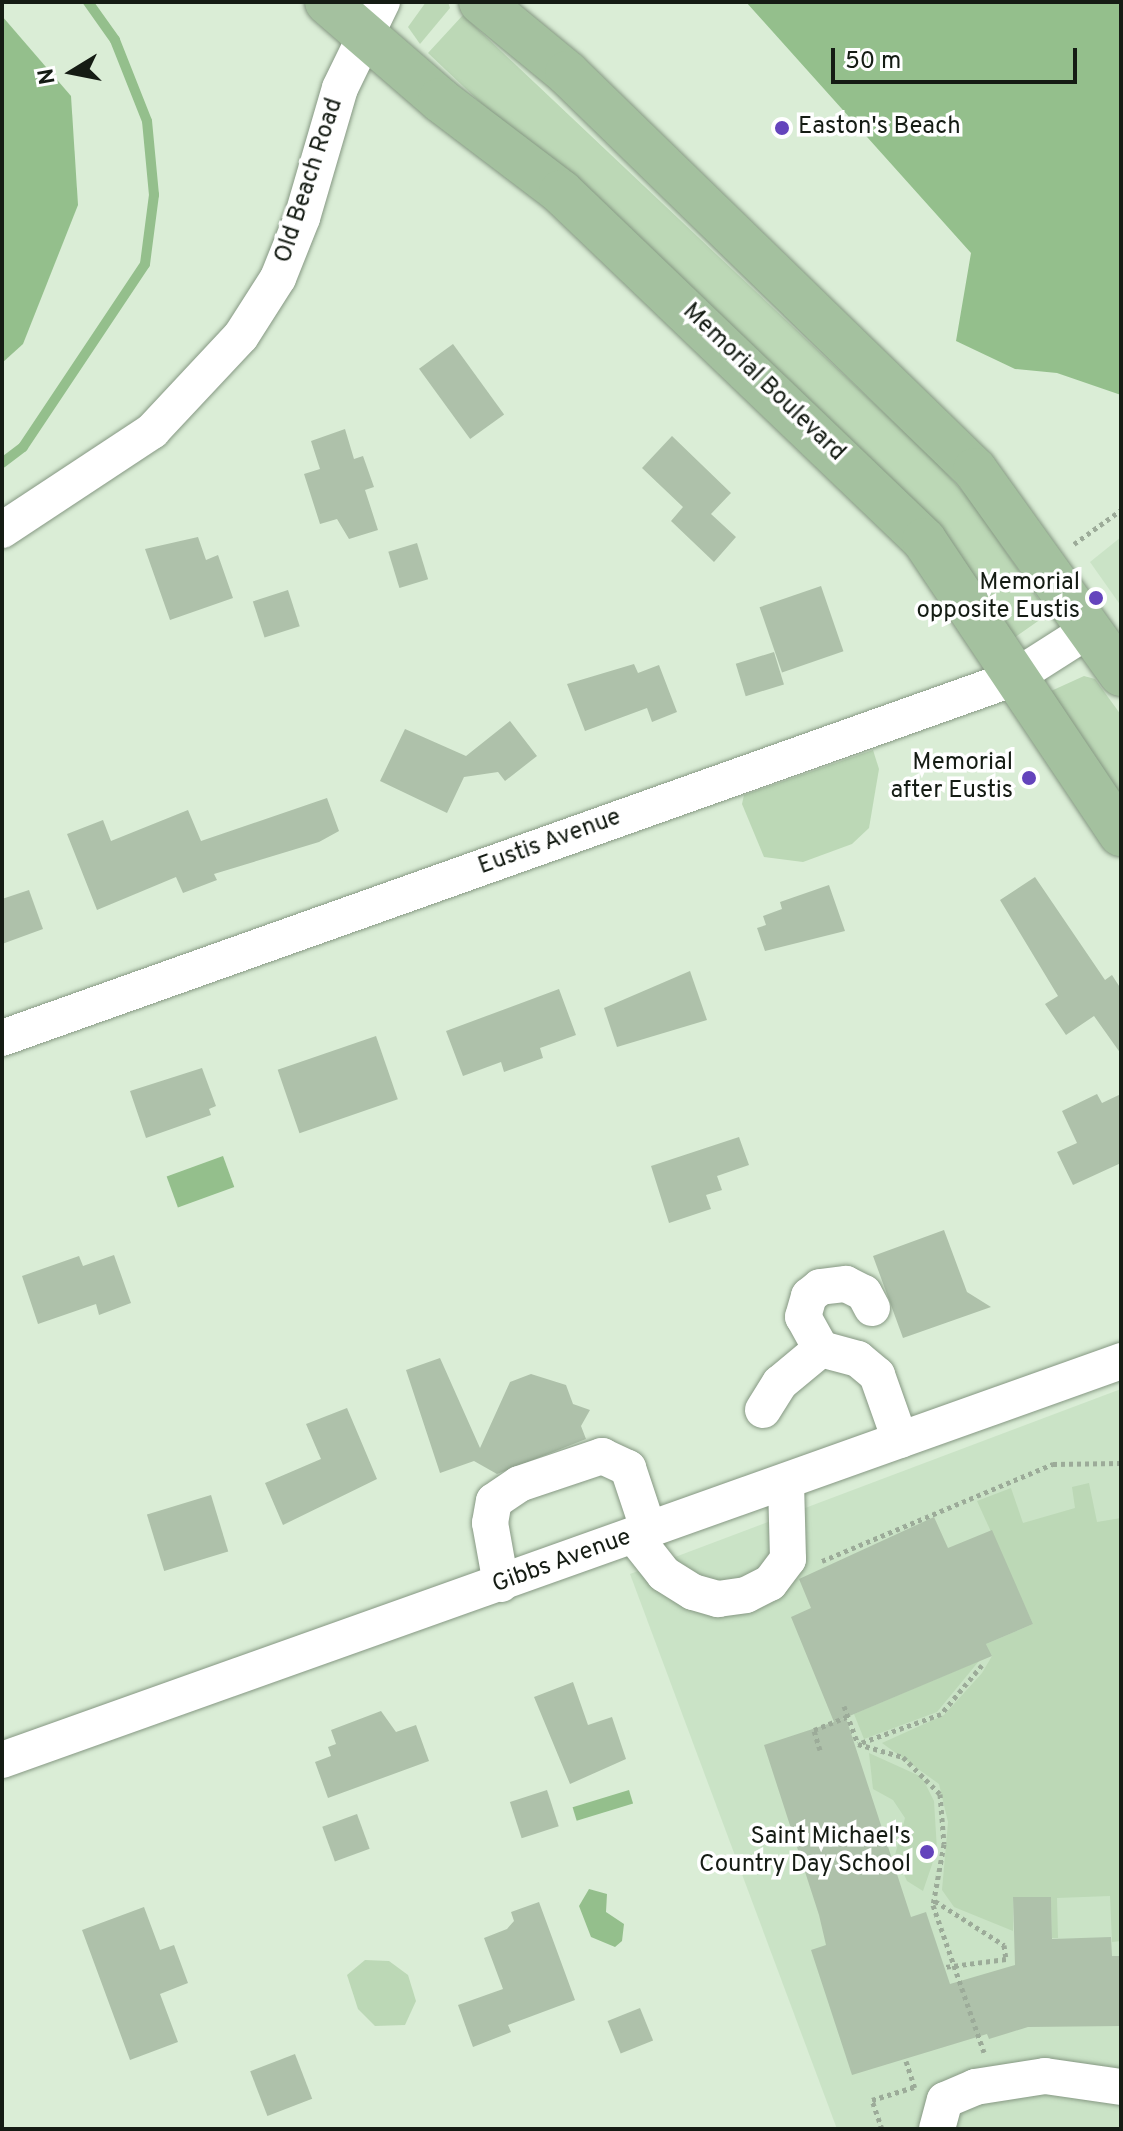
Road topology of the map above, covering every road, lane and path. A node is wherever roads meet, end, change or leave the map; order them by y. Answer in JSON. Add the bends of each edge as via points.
{"nodes":[{"id":1,"x":327,"y":2,"type":"edge"},
{"id":2,"x":481,"y":2,"type":"edge"},
{"id":3,"x":372,"y":16,"type":"edge"},
{"id":4,"x":1121,"y":510,"type":"edge"},
{"id":5,"x":2,"y":530,"type":"edge"},
{"id":6,"x":1063,"y":551,"type":"dead end"},
{"id":7,"x":1089,"y":630,"type":"junction"},
{"id":8,"x":1121,"y":674,"type":"edge"},
{"id":9,"x":1012,"y":679,"type":"junction"},
{"id":10,"x":1121,"y":834,"type":"edge"},
{"id":11,"x":2,"y":1038,"type":"edge"},
{"id":12,"x":872,"y":1308,"type":"dead end"},
{"id":13,"x":821,"y":1349,"type":"junction"},
{"id":14,"x":1121,"y":1361,"type":"edge"},
{"id":15,"x":763,"y":1410,"type":"dead end"},
{"id":16,"x":900,"y":1440,"type":"junction"},
{"id":17,"x":1121,"y":1463,"type":"edge"},
{"id":18,"x":786,"y":1482,"type":"junction"},
{"id":19,"x":642,"y":1534,"type":"junction"},
{"id":20,"x":770,"y":1583,"type":"junction"},
{"id":21,"x":501,"y":1584,"type":"junction"},
{"id":22,"x":982,"y":1665,"type":"dead end"},
{"id":23,"x":844,"y":1706,"type":"dead end"},
{"id":24,"x":847,"y":1717,"type":"junction"},
{"id":25,"x":858,"y":1744,"type":"junction"},
{"id":26,"x":820,"y":1750,"type":"dead end"},
{"id":27,"x":2,"y":1760,"type":"edge"},
{"id":28,"x":935,"y":1901,"type":"junction"},
{"id":29,"x":953,"y":1964,"type":"junction"},
{"id":30,"x":944,"y":1967,"type":"dead end"},
{"id":31,"x":989,"y":2065,"type":"dead end"},
{"id":32,"x":1121,"y":2087,"type":"edge"},
{"id":33,"x":937,"y":2129,"type":"edge"}],
"edges":[{"from":1,"to":3,"type":"main road","name":"Memorial Boulevard"},
{"from":2,"to":7,"type":"main road","via":[[567,73],[975,470]]},
{"from":3,"to":5,"type":"street","name":"Old Beach Road","via":[[278,278],[241,336],[152,431]]},
{"from":3,"to":9,"type":"main road","name":"Memorial Boulevard","via":[[440,100],[561,192],[924,540]]},
{"from":4,"to":6,"type":"path"},
{"from":7,"to":8,"type":"main road"},
{"from":7,"to":9,"type":"street","name":"Eustis Avenue"},
{"from":9,"to":10,"type":"main road","name":"Memorial Boulevard"},
{"from":9,"to":11,"type":"street","name":"Eustis Avenue"},
{"from":12,"to":13,"type":"street","via":[[864,1293],[846,1284],[820,1287],[809,1296],[803,1317]]},
{"from":13,"to":15,"type":"street","via":[[780,1383]]},
{"from":13,"to":16,"type":"street","via":[[858,1359],[877,1375]]},
{"from":14,"to":16,"type":"street","name":"Gibbs Avenue"},
{"from":16,"to":18,"type":"street","name":"Gibbs Avenue"},
{"from":17,"to":20,"type":"path","via":[[1053,1464]]},
{"from":18,"to":19,"type":"street","name":"Gibbs Avenue"},
{"from":18,"to":20,"type":"street","via":[[792,1536],[788,1559]]},
{"from":19,"to":20,"type":"street","via":[[664,1574],[693,1592],[718,1599]]},
{"from":19,"to":21,"type":"street","name":"Gibbs Avenue"},
{"from":19,"to":21,"type":"street","via":[[628,1468],[602,1456],[519,1484],[494,1501],[490,1523]]},
{"from":21,"to":27,"type":"street","name":"Gibbs Avenue"},
{"from":22,"to":25,"type":"path","via":[[941,1714]]},
{"from":23,"to":24,"type":"path"},
{"from":24,"to":25,"type":"path"},
{"from":24,"to":26,"type":"path","via":[[814,1730]]},
{"from":25,"to":28,"type":"path","via":[[903,1757],[940,1794],[944,1844]]},
{"from":28,"to":29,"type":"path"},
{"from":28,"to":29,"type":"path","via":[[1004,1945],[1006,1959]]},
{"from":29,"to":30,"type":"path"},
{"from":29,"to":31,"type":"path"},
{"from":32,"to":33,"type":"street","via":[[1045,2076],[975,2087],[945,2100]]}]}
